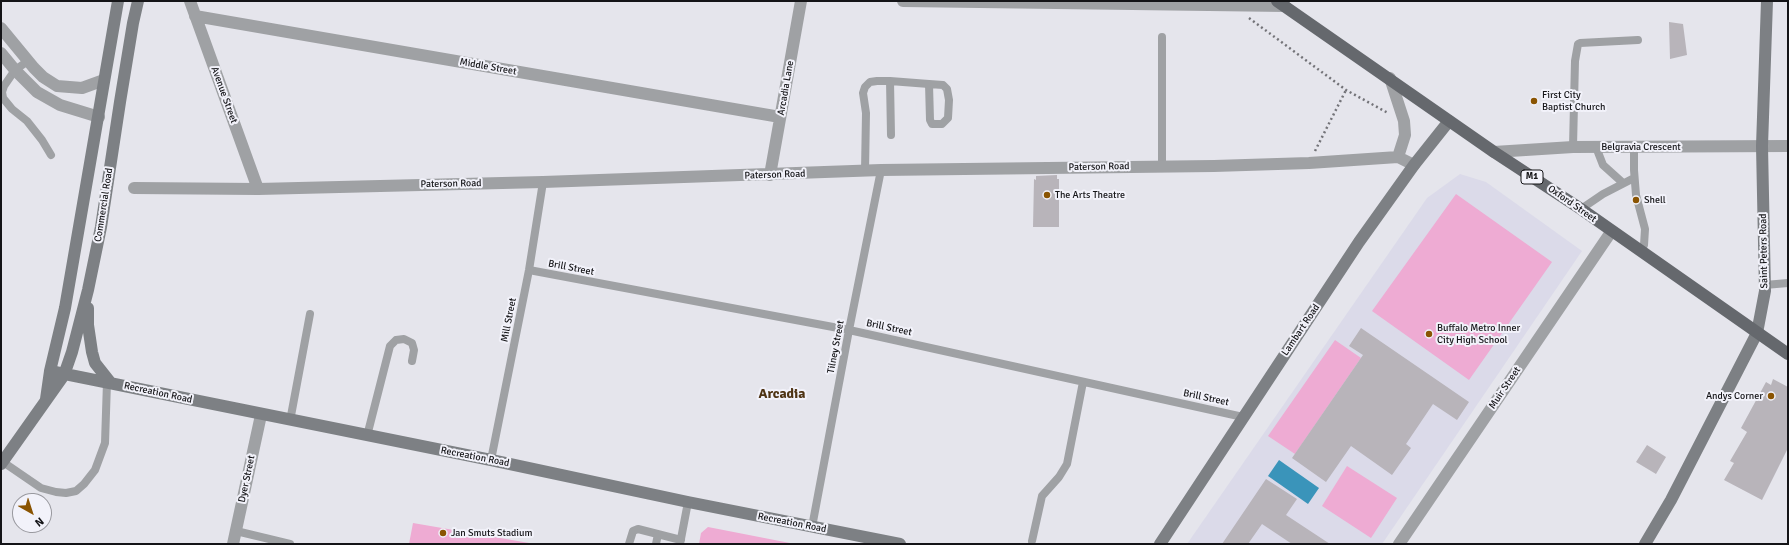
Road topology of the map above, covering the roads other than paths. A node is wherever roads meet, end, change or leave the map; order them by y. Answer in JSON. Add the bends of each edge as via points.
{"nodes":[{"id":1,"x":118,"y":1,"type":"edge"},
{"id":2,"x":138,"y":1,"type":"edge"},
{"id":3,"x":190,"y":1,"type":"edge"},
{"id":4,"x":802,"y":1,"type":"edge"},
{"id":5,"x":902,"y":1,"type":"edge"},
{"id":6,"x":1281,"y":3,"type":"edge"},
{"id":7,"x":1767,"y":6,"type":"edge"},
{"id":8,"x":195,"y":16,"type":"junction"},
{"id":9,"x":1,"y":28,"type":"edge"},
{"id":10,"x":1162,"y":36,"type":"dead end"},
{"id":11,"x":1638,"y":40,"type":"dead end"},
{"id":12,"x":1,"y":53,"type":"edge"},
{"id":13,"x":28,"y":61,"type":"junction"},
{"id":14,"x":15,"y":70,"type":"junction"},
{"id":15,"x":1390,"y":78,"type":"junction"},
{"id":16,"x":104,"y":80,"type":"junction"},
{"id":17,"x":890,"y":81,"type":"junction"},
{"id":18,"x":929,"y":84,"type":"junction"},
{"id":19,"x":99,"y":118,"type":"junction"},
{"id":20,"x":780,"y":118,"type":"junction"},
{"id":21,"x":1449,"y":120,"type":"junction"},
{"id":22,"x":891,"y":135,"type":"dead end"},
{"id":23,"x":1762,"y":146,"type":"junction"},
{"id":24,"x":1788,"y":146,"type":"edge"},
{"id":25,"x":1573,"y":147,"type":"junction"},
{"id":26,"x":1596,"y":147,"type":"junction"},
{"id":27,"x":1634,"y":147,"type":"junction"},
{"id":28,"x":1494,"y":152,"type":"junction"},
{"id":29,"x":52,"y":155,"type":"dead end"},
{"id":30,"x":1398,"y":157,"type":"junction"},
{"id":31,"x":1162,"y":166,"type":"junction"},
{"id":32,"x":1414,"y":166,"type":"junction"},
{"id":33,"x":881,"y":170,"type":"junction"},
{"id":34,"x":866,"y":171,"type":"junction"},
{"id":35,"x":770,"y":175,"type":"junction"},
{"id":36,"x":1634,"y":178,"type":"junction"},
{"id":37,"x":543,"y":182,"type":"junction"},
{"id":38,"x":1624,"y":183,"type":"junction"},
{"id":39,"x":134,"y":188,"type":"dead end"},
{"id":40,"x":258,"y":189,"type":"junction"},
{"id":41,"x":1581,"y":209,"type":"junction"},
{"id":42,"x":1611,"y":232,"type":"junction"},
{"id":43,"x":1641,"y":252,"type":"junction"},
{"id":44,"x":530,"y":270,"type":"junction"},
{"id":45,"x":1788,"y":283,"type":"edge"},
{"id":46,"x":1765,"y":285,"type":"junction"},
{"id":47,"x":88,"y":290,"type":"junction"},
{"id":48,"x":310,"y":314,"type":"dead end"},
{"id":49,"x":849,"y":330,"type":"junction"},
{"id":50,"x":1757,"y":333,"type":"junction"},
{"id":51,"x":1788,"y":354,"type":"edge"},
{"id":52,"x":412,"y":361,"type":"dead end"},
{"id":53,"x":50,"y":371,"type":"junction"},
{"id":54,"x":64,"y":375,"type":"junction"},
{"id":55,"x":109,"y":382,"type":"junction"},
{"id":56,"x":1083,"y":382,"type":"junction"},
{"id":57,"x":45,"y":401,"type":"junction"},
{"id":58,"x":261,"y":415,"type":"junction"},
{"id":59,"x":1243,"y":417,"type":"junction"},
{"id":60,"x":290,"y":421,"type":"junction"},
{"id":61,"x":367,"y":436,"type":"junction"},
{"id":62,"x":491,"y":460,"type":"junction"},
{"id":63,"x":2,"y":463,"type":"edge"},
{"id":64,"x":688,"y":502,"type":"junction"},
{"id":65,"x":812,"y":527,"type":"junction"},
{"id":66,"x":236,"y":531,"type":"junction"},
{"id":67,"x":658,"y":534,"type":"junction"},
{"id":68,"x":1032,"y":541,"type":"dead end"},
{"id":69,"x":680,"y":542,"type":"edge"},
{"id":70,"x":233,"y":544,"type":"edge"},
{"id":71,"x":290,"y":544,"type":"edge"},
{"id":72,"x":629,"y":544,"type":"edge"},
{"id":73,"x":656,"y":544,"type":"edge"},
{"id":74,"x":900,"y":544,"type":"edge"},
{"id":75,"x":1160,"y":544,"type":"edge"},
{"id":76,"x":1400,"y":544,"type":"edge"},
{"id":77,"x":1645,"y":544,"type":"edge"}],
"edges":[{"from":1,"to":16,"type":"street","name":"Commercial Road"},
{"from":2,"to":47,"type":"street","name":"Commercial Road","via":[[101,227]]},
{"from":3,"to":8,"type":"street","name":"Avenue Street"},
{"from":4,"to":20,"type":"street","name":"Arcadia Lane"},
{"from":5,"to":6,"type":"street"},
{"from":6,"to":15,"type":"main road","name":"Oxford Street","number":"M1"},
{"from":7,"to":23,"type":"street","name":"Saint Peters Road"},
{"from":8,"to":20,"type":"street","name":"Middle Street"},
{"from":8,"to":40,"type":"street","name":"Avenue Street"},
{"from":9,"to":13,"type":"street"},
{"from":10,"to":31,"type":"lane"},
{"from":11,"to":25,"type":"lane","via":[[1578,44],[1575,61]]},
{"from":12,"to":14,"type":"street"},
{"from":13,"to":14,"type":"lane"},
{"from":13,"to":16,"type":"street","via":[[42,77],[56,86],[82,88]]},
{"from":14,"to":19,"type":"street","via":[[37,92],[49,99]]},
{"from":14,"to":29,"type":"lane","via":[[4,86],[4,98],[26,121]]},
{"from":15,"to":21,"type":"main road","name":"Oxford Street","number":"M1"},
{"from":15,"to":30,"type":"street","via":[[1404,121],[1404,135]]},
{"from":16,"to":19,"type":"street","name":"Commercial Road"},
{"from":17,"to":18,"type":"lane"},
{"from":17,"to":22,"type":"lane"},
{"from":17,"to":34,"type":"lane","via":[[870,82],[863,92],[866,113]]},
{"from":18,"to":18,"type":"lane","via":[[943,85],[949,94],[948,118],[942,124],[932,124],[930,120]]},
{"from":19,"to":53,"type":"street","name":"Commercial Road","via":[[65,308]]},
{"from":20,"to":35,"type":"street","name":"Arcadia Lane"},
{"from":21,"to":28,"type":"main road","name":"Oxford Street","number":"M1"},
{"from":21,"to":32,"type":"street","name":"Lambart Road"},
{"from":23,"to":24,"type":"street","name":"Belgravia Crescent"},
{"from":23,"to":27,"type":"street","name":"Belgravia Crescent"},
{"from":23,"to":46,"type":"street","name":"Saint Peters Road"},
{"from":25,"to":26,"type":"street","name":"Belgravia Crescent"},
{"from":25,"to":28,"type":"street","name":"Belgravia Crescent"},
{"from":26,"to":27,"type":"street","name":"Belgravia Crescent"},
{"from":26,"to":38,"type":"lane","via":[[1603,165]]},
{"from":27,"to":36,"type":"lane"},
{"from":28,"to":41,"type":"main road","name":"Oxford Street","number":"M1"},
{"from":30,"to":31,"type":"street","name":"Paterson Road","via":[[1309,163]]},
{"from":30,"to":32,"type":"street"},
{"from":31,"to":33,"type":"street","name":"Paterson Road"},
{"from":32,"to":59,"type":"street","name":"Lambart Road","via":[[1359,242]]},
{"from":33,"to":34,"type":"street","name":"Paterson Road"},
{"from":33,"to":49,"type":"lane","name":"Tilney Street"},
{"from":34,"to":35,"type":"street","name":"Paterson Road"},
{"from":35,"to":37,"type":"street","name":"Paterson Road"},
{"from":36,"to":38,"type":"lane"},
{"from":36,"to":43,"type":"lane","via":[[1645,230]]},
{"from":37,"to":40,"type":"street","name":"Paterson Road"},
{"from":37,"to":44,"type":"lane","name":"Mill Street"},
{"from":38,"to":41,"type":"lane"},
{"from":39,"to":40,"type":"street","name":"Paterson Road"},
{"from":41,"to":42,"type":"main road","name":"Oxford Street","number":"M1"},
{"from":42,"to":43,"type":"main road","name":"Oxford Street","number":"M1"},
{"from":42,"to":76,"type":"street","name":"Muir Street"},
{"from":43,"to":50,"type":"main road","name":"Oxford Street","number":"M1"},
{"from":44,"to":49,"type":"lane","name":"Brill Street"},
{"from":44,"to":62,"type":"lane","name":"Mill Street"},
{"from":45,"to":46,"type":"lane"},
{"from":46,"to":50,"type":"street","name":"Saint Peters Road"},
{"from":47,"to":54,"type":"street","name":"Commercial Road"},
{"from":47,"to":55,"type":"street","via":[[88,325],[92,352],[95,363]]},
{"from":48,"to":60,"type":"lane"},
{"from":49,"to":56,"type":"lane","name":"Brill Street"},
{"from":49,"to":65,"type":"lane","name":"Tilney Street"},
{"from":50,"to":51,"type":"main road","name":"Oxford Street","number":"M1"},
{"from":50,"to":77,"type":"street","name":"Saint Peters Road","via":[[1671,500]]},
{"from":52,"to":61,"type":"lane","via":[[412,343],[404,339],[396,340],[390,346]]},
{"from":53,"to":54,"type":"street","name":"Recreation Road"},
{"from":53,"to":57,"type":"street","name":"Commercial Road"},
{"from":54,"to":55,"type":"street","name":"Recreation Road"},
{"from":54,"to":57,"type":"street","name":"Commercial Road"},
{"from":55,"to":58,"type":"street","name":"Recreation Road"},
{"from":55,"to":63,"type":"lane","via":[[105,443],[95,470],[76,491],[66,493],[41,488]]},
{"from":56,"to":59,"type":"lane","name":"Brill Street"},
{"from":56,"to":68,"type":"lane","via":[[1068,464],[1060,478],[1042,496]]},
{"from":57,"to":63,"type":"street","name":"Commercial Road"},
{"from":58,"to":60,"type":"street","name":"Recreation Road"},
{"from":58,"to":66,"type":"street","name":"Dyer Street"},
{"from":59,"to":75,"type":"street","name":"Lambart Road"},
{"from":60,"to":61,"type":"street","name":"Recreation Road"},
{"from":61,"to":62,"type":"street","name":"Recreation Road"},
{"from":62,"to":64,"type":"street","name":"Recreation Road"},
{"from":64,"to":65,"type":"street","name":"Recreation Road"},
{"from":64,"to":69,"type":"lane"},
{"from":65,"to":74,"type":"street","name":"Recreation Road"},
{"from":66,"to":70,"type":"street","name":"Dyer Street"},
{"from":66,"to":71,"type":"lane"},
{"from":67,"to":69,"type":"lane"},
{"from":67,"to":72,"type":"lane","via":[[636,529],[630,537]]},
{"from":67,"to":73,"type":"lane"}]}
